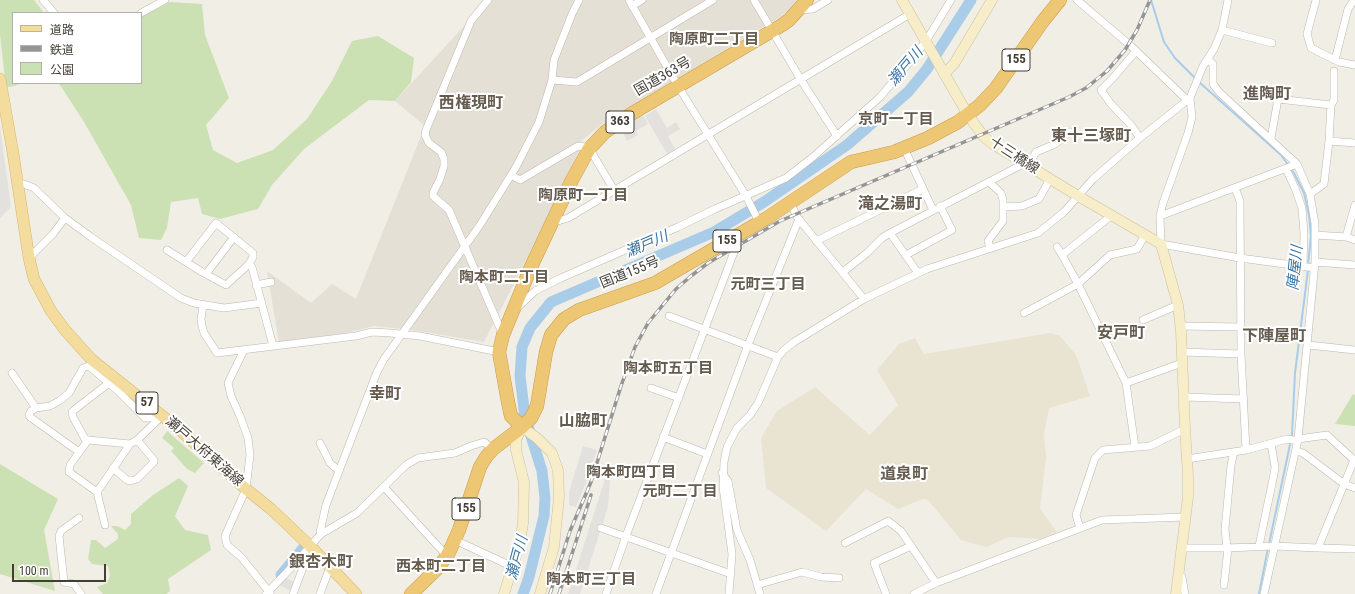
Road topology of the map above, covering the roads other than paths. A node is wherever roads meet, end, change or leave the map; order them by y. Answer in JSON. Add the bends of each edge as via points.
{"nodes":[{"id":1,"x":43,"y":0,"type":"edge"},
{"id":2,"x":165,"y":0,"type":"edge"},
{"id":3,"x":488,"y":0,"type":"edge"},
{"id":4,"x":579,"y":0,"type":"edge"},
{"id":5,"x":642,"y":0,"type":"edge"},
{"id":6,"x":713,"y":0,"type":"edge"},
{"id":7,"x":754,"y":0,"type":"edge"},
{"id":8,"x":828,"y":0,"type":"edge"},
{"id":9,"x":902,"y":0,"type":"edge"},
{"id":10,"x":951,"y":0,"type":"edge"},
{"id":11,"x":992,"y":0,"type":"edge"},
{"id":12,"x":1060,"y":0,"type":"edge"},
{"id":13,"x":1077,"y":0,"type":"edge"},
{"id":14,"x":1228,"y":0,"type":"edge"},
{"id":15,"x":1316,"y":0,"type":"edge"},
{"id":16,"x":1354,"y":0,"type":"edge"},
{"id":17,"x":630,"y":3,"type":"edge"},
{"id":18,"x":803,"y":5,"type":"edge"},
{"id":19,"x":53,"y":12,"type":"edge"},
{"id":20,"x":142,"y":12,"type":"edge"},
{"id":21,"x":910,"y":14,"type":"junction"},
{"id":22,"x":1222,"y":30,"type":"junction"},
{"id":23,"x":773,"y":31,"type":"junction"},
{"id":24,"x":650,"y":37,"type":"junction"},
{"id":25,"x":928,"y":43,"type":"junction"},
{"id":26,"x":1272,"y":43,"type":"dead end"},
{"id":27,"x":1136,"y":51,"type":"junction"},
{"id":28,"x":1208,"y":59,"type":"junction"},
{"id":29,"x":1335,"y":60,"type":"junction"},
{"id":30,"x":1355,"y":65,"type":"edge"},
{"id":31,"x":1334,"y":70,"type":"dead end"},
{"id":32,"x":942,"y":72,"type":"junction"},
{"id":33,"x":0,"y":80,"type":"edge"},
{"id":34,"x":552,"y":80,"type":"junction"},
{"id":35,"x":802,"y":80,"type":"junction"},
{"id":36,"x":678,"y":86,"type":"junction"},
{"id":37,"x":1189,"y":99,"type":"junction"},
{"id":38,"x":1331,"y":105,"type":"junction"},
{"id":39,"x":968,"y":115,"type":"junction"},
{"id":40,"x":1070,"y":132,"type":"dead end"},
{"id":41,"x":708,"y":134,"type":"junction"},
{"id":42,"x":837,"y":136,"type":"junction"},
{"id":43,"x":1140,"y":138,"type":"junction"},
{"id":44,"x":1271,"y":138,"type":"junction"},
{"id":45,"x":1329,"y":141,"type":"junction"},
{"id":46,"x":1355,"y":143,"type":"edge"},
{"id":47,"x":904,"y":148,"type":"junction"},
{"id":48,"x":588,"y":149,"type":"junction"},
{"id":49,"x":1026,"y":164,"type":"junction"},
{"id":50,"x":1292,"y":167,"type":"junction"},
{"id":51,"x":511,"y":174,"type":"junction"},
{"id":52,"x":1050,"y":179,"type":"junction"},
{"id":53,"x":989,"y":182,"type":"junction"},
{"id":54,"x":18,"y":185,"type":"junction"},
{"id":55,"x":1236,"y":188,"type":"junction"},
{"id":56,"x":923,"y":189,"type":"junction"},
{"id":57,"x":614,"y":190,"type":"junction"},
{"id":58,"x":1310,"y":194,"type":"junction"},
{"id":59,"x":1078,"y":196,"type":"junction"},
{"id":60,"x":747,"y":198,"type":"junction"},
{"id":61,"x":792,"y":202,"type":"junction"},
{"id":62,"x":1355,"y":205,"type":"edge"},
{"id":63,"x":1003,"y":207,"type":"junction"},
{"id":64,"x":936,"y":208,"type":"junction"},
{"id":65,"x":1112,"y":216,"type":"junction"},
{"id":66,"x":1160,"y":216,"type":"junction"},
{"id":67,"x":65,"y":218,"type":"junction"},
{"id":68,"x":798,"y":219,"type":"junction"},
{"id":69,"x":757,"y":220,"type":"junction"},
{"id":70,"x":551,"y":223,"type":"junction"},
{"id":71,"x":890,"y":232,"type":"junction"},
{"id":72,"x":1145,"y":235,"type":"junction"},
{"id":73,"x":1315,"y":235,"type":"junction"},
{"id":74,"x":733,"y":237,"type":"junction"},
{"id":75,"x":1346,"y":237,"type":"junction"},
{"id":76,"x":234,"y":238,"type":"junction"},
{"id":77,"x":1355,"y":240,"type":"edge"},
{"id":78,"x":816,"y":241,"type":"junction"},
{"id":79,"x":1161,"y":244,"type":"junction"},
{"id":80,"x":464,"y":247,"type":"junction"},
{"id":81,"x":1057,"y":247,"type":"dead end"},
{"id":82,"x":990,"y":248,"type":"junction"},
{"id":83,"x":167,"y":250,"type":"dead end"},
{"id":84,"x":906,"y":255,"type":"junction"},
{"id":85,"x":1062,"y":255,"type":"junction"},
{"id":86,"x":29,"y":258,"type":"junction"},
{"id":87,"x":1240,"y":258,"type":"junction"},
{"id":88,"x":186,"y":262,"type":"junction"},
{"id":89,"x":249,"y":264,"type":"junction"},
{"id":90,"x":1355,"y":265,"type":"edge"},
{"id":91,"x":1310,"y":266,"type":"junction"},
{"id":92,"x":843,"y":272,"type":"junction"},
{"id":93,"x":918,"y":273,"type":"junction"},
{"id":94,"x":206,"y":274,"type":"junction"},
{"id":95,"x":271,"y":282,"type":"dead end"},
{"id":96,"x":1078,"y":284,"type":"junction"},
{"id":97,"x":256,"y":285,"type":"junction"},
{"id":98,"x":864,"y":299,"type":"junction"},
{"id":99,"x":262,"y":303,"type":"junction"},
{"id":100,"x":203,"y":305,"type":"junction"},
{"id":101,"x":1178,"y":305,"type":"junction"},
{"id":102,"x":1024,"y":312,"type":"dead end"},
{"id":103,"x":511,"y":314,"type":"junction"},
{"id":104,"x":669,"y":316,"type":"dead end"},
{"id":105,"x":1143,"y":320,"type":"dead end"},
{"id":106,"x":1180,"y":326,"type":"junction"},
{"id":107,"x":1241,"y":327,"type":"junction"},
{"id":108,"x":704,"y":329,"type":"junction"},
{"id":109,"x":402,"y":334,"type":"junction"},
{"id":110,"x":502,"y":335,"type":"junction"},
{"id":111,"x":273,"y":346,"type":"junction"},
{"id":112,"x":748,"y":346,"type":"junction"},
{"id":113,"x":1308,"y":346,"type":"junction"},
{"id":114,"x":244,"y":350,"type":"junction"},
{"id":115,"x":1355,"y":350,"type":"edge"},
{"id":116,"x":499,"y":352,"type":"junction"},
{"id":117,"x":1182,"y":352,"type":"junction"},
{"id":118,"x":1241,"y":354,"type":"junction"},
{"id":119,"x":778,"y":357,"type":"junction"},
{"id":120,"x":1182,"y":363,"type":"junction"},
{"id":121,"x":12,"y":373,"type":"dead end"},
{"id":122,"x":109,"y":383,"type":"junction"},
{"id":123,"x":1126,"y":383,"type":"junction"},
{"id":124,"x":651,"y":388,"type":"dead end"},
{"id":125,"x":1184,"y":397,"type":"junction"},
{"id":126,"x":679,"y":398,"type":"junction"},
{"id":127,"x":1244,"y":399,"type":"junction"},
{"id":128,"x":36,"y":408,"type":"junction"},
{"id":129,"x":159,"y":413,"type":"junction"},
{"id":130,"x":522,"y":427,"type":"junction"},
{"id":131,"x":1185,"y":430,"type":"junction"},
{"id":132,"x":663,"y":437,"type":"junction"},
{"id":133,"x":88,"y":440,"type":"junction"},
{"id":134,"x":137,"y":440,"type":"junction"},
{"id":135,"x":1295,"y":440,"type":"junction"},
{"id":136,"x":320,"y":443,"type":"dead end"},
{"id":137,"x":130,"y":444,"type":"junction"},
{"id":138,"x":1270,"y":444,"type":"junction"},
{"id":139,"x":1135,"y":447,"type":"junction"},
{"id":140,"x":494,"y":448,"type":"junction"},
{"id":141,"x":1246,"y":450,"type":"junction"},
{"id":142,"x":1296,"y":451,"type":"junction"},
{"id":143,"x":79,"y":452,"type":"junction"},
{"id":144,"x":1234,"y":452,"type":"junction"},
{"id":145,"x":707,"y":454,"type":"junction"},
{"id":146,"x":1187,"y":458,"type":"junction"},
{"id":147,"x":113,"y":468,"type":"junction"},
{"id":148,"x":339,"y":471,"type":"junction"},
{"id":149,"x":722,"y":473,"type":"junction"},
{"id":150,"x":1344,"y":484,"type":"junction"},
{"id":151,"x":384,"y":487,"type":"junction"},
{"id":152,"x":1355,"y":488,"type":"edge"},
{"id":153,"x":246,"y":489,"type":"junction"},
{"id":154,"x":96,"y":492,"type":"junction"},
{"id":155,"x":1186,"y":517,"type":"junction"},
{"id":156,"x":79,"y":518,"type":"dead end"},
{"id":157,"x":105,"y":525,"type":"dead end"},
{"id":158,"x":601,"y":528,"type":"dead end"},
{"id":159,"x":1080,"y":528,"type":"junction"},
{"id":160,"x":321,"y":534,"type":"junction"},
{"id":161,"x":626,"y":536,"type":"junction"},
{"id":162,"x":455,"y":540,"type":"junction"},
{"id":163,"x":845,"y":543,"type":"dead end"},
{"id":164,"x":911,"y":546,"type":"junction"},
{"id":165,"x":1268,"y":546,"type":"junction"},
{"id":166,"x":311,"y":547,"type":"junction"},
{"id":167,"x":1182,"y":548,"type":"junction"},
{"id":168,"x":1228,"y":548,"type":"junction"},
{"id":169,"x":1318,"y":548,"type":"junction"},
{"id":170,"x":1355,"y":548,"type":"edge"},
{"id":171,"x":671,"y":552,"type":"junction"},
{"id":172,"x":447,"y":556,"type":"junction"},
{"id":173,"x":330,"y":567,"type":"junction"},
{"id":174,"x":513,"y":567,"type":"junction"},
{"id":175,"x":1178,"y":573,"type":"junction"},
{"id":176,"x":731,"y":574,"type":"junction"},
{"id":177,"x":839,"y":578,"type":"dead end"},
{"id":178,"x":936,"y":583,"type":"junction"},
{"id":179,"x":757,"y":585,"type":"junction"},
{"id":180,"x":1224,"y":585,"type":"dead end"},
{"id":181,"x":268,"y":593,"type":"edge"},
{"id":182,"x":81,"y":594,"type":"edge"},
{"id":183,"x":293,"y":594,"type":"edge"},
{"id":184,"x":320,"y":594,"type":"edge"},
{"id":185,"x":356,"y":594,"type":"edge"},
{"id":186,"x":411,"y":594,"type":"edge"},
{"id":187,"x":504,"y":594,"type":"edge"},
{"id":188,"x":540,"y":594,"type":"edge"},
{"id":189,"x":606,"y":594,"type":"edge"},
{"id":190,"x":656,"y":594,"type":"edge"},
{"id":191,"x":729,"y":594,"type":"edge"},
{"id":192,"x":760,"y":594,"type":"edge"},
{"id":193,"x":886,"y":594,"type":"edge"},
{"id":194,"x":914,"y":594,"type":"edge"},
{"id":195,"x":1176,"y":594,"type":"edge"},
{"id":196,"x":1185,"y":594,"type":"edge"},
{"id":197,"x":1264,"y":594,"type":"edge"}],
"edges":[{"from":1,"to":19,"type":"street"},
{"from":2,"to":20,"type":"street"},
{"from":3,"to":80,"type":"street","via":[[471,21],[425,135],[444,159],[433,196],[449,210]]},
{"from":4,"to":34,"type":"street","via":[[554,60]]},
{"from":5,"to":17,"type":"street"},
{"from":6,"to":24,"type":"street"},
{"from":7,"to":23,"type":"street"},
{"from":8,"to":18,"type":"street","via":[[813,9]]},
{"from":9,"to":21,"type":"street","name":"十三橋線"},
{"from":10,"to":25,"type":"street"},
{"from":11,"to":32,"type":"street","via":[[954,64]]},
{"from":12,"to":39,"type":"highway","name":"国道155号","number":"155","via":[[1003,81]]},
{"from":13,"to":27,"type":"street"},
{"from":14,"to":22,"type":"street"},
{"from":15,"to":29,"type":"street","via":[[1307,34],[1311,48]]},
{"from":16,"to":29,"type":"street","via":[[1348,9]]},
{"from":17,"to":24,"type":"street"},
{"from":18,"to":23,"type":"highway","name":"国道363号","number":"363","via":[[789,20]]},
{"from":21,"to":25,"type":"street","name":"十三橋線"},
{"from":21,"to":35,"type":"street"},
{"from":22,"to":26,"type":"street"},
{"from":22,"to":28,"type":"street"},
{"from":23,"to":35,"type":"street"},
{"from":23,"to":36,"type":"highway","name":"国道363号","number":"363"},
{"from":24,"to":34,"type":"street","via":[[577,82]]},
{"from":24,"to":36,"type":"street"},
{"from":25,"to":32,"type":"street","name":"十三橋線"},
{"from":25,"to":42,"type":"street","via":[[880,97]]},
{"from":27,"to":37,"type":"street"},
{"from":27,"to":43,"type":"street","via":[[1100,90]]},
{"from":28,"to":37,"type":"street"},
{"from":28,"to":44,"type":"street","via":[[1213,64],[1213,84],[1219,92]]},
{"from":29,"to":30,"type":"street"},
{"from":31,"to":38,"type":"street","via":[[1334,100]]},
{"from":32,"to":39,"type":"street","name":"十三橋線"},
{"from":33,"to":54,"type":"main road","name":"瀬戸大府東海線","number":"57"},
{"from":34,"to":51,"type":"street","via":[[539,122]]},
{"from":35,"to":41,"type":"street"},
{"from":35,"to":42,"type":"street"},
{"from":36,"to":41,"type":"street"},
{"from":36,"to":48,"type":"highway","name":"国道363号","number":"363","via":[[605,132]]},
{"from":37,"to":43,"type":"street"},
{"from":37,"to":66,"type":"street","via":[[1192,117]]},
{"from":38,"to":44,"type":"street","via":[[1278,99]]},
{"from":38,"to":45,"type":"street"},
{"from":39,"to":47,"type":"highway","name":"国道155号","number":"155","via":[[948,128]]},
{"from":39,"to":49,"type":"street","name":"十三橋線","via":[[984,137]]},
{"from":40,"to":49,"type":"street","via":[[1055,144],[1036,152]]},
{"from":41,"to":57,"type":"street"},
{"from":41,"to":60,"type":"street"},
{"from":42,"to":60,"type":"street","via":[[786,178]]},
{"from":43,"to":59,"type":"street","via":[[1093,179]]},
{"from":44,"to":50,"type":"street"},
{"from":45,"to":46,"type":"street"},
{"from":45,"to":58,"type":"street","via":[[1324,184]]},
{"from":47,"to":56,"type":"street"},
{"from":47,"to":61,"type":"highway","name":"国道155号","number":"155","via":[[852,162]]},
{"from":48,"to":51,"type":"street","via":[[578,146],[520,180]]},
{"from":48,"to":57,"type":"street"},
{"from":48,"to":70,"type":"highway","name":"国道363号","number":"363"},
{"from":49,"to":52,"type":"street","name":"十三橋線"},
{"from":49,"to":53,"type":"street"},
{"from":50,"to":55,"type":"street"},
{"from":50,"to":58,"type":"street"},
{"from":50,"to":91,"type":"street","via":[[1302,208]]},
{"from":51,"to":80,"type":"street"},
{"from":52,"to":59,"type":"street","name":"十三橋線"},
{"from":52,"to":63,"type":"street","via":[[1039,199],[1022,206]]},
{"from":53,"to":63,"type":"street","via":[[1001,193]]},
{"from":53,"to":64,"type":"street"},
{"from":54,"to":67,"type":"street","via":[[24,184],[34,188]]},
{"from":54,"to":86,"type":"main road","name":"瀬戸大府東海線","number":"57"},
{"from":55,"to":66,"type":"street"},
{"from":55,"to":87,"type":"street","via":[[1240,201]]},
{"from":56,"to":64,"type":"street"},
{"from":56,"to":78,"type":"street"},
{"from":57,"to":70,"type":"street","via":[[568,218]]},
{"from":58,"to":73,"type":"street"},
{"from":59,"to":65,"type":"street","name":"十三橋線"},
{"from":59,"to":82,"type":"street","via":[[1064,212],[1038,233]]},
{"from":60,"to":69,"type":"street"},
{"from":60,"to":103,"type":"street","via":[[715,209],[561,278],[535,291]]},
{"from":61,"to":68,"type":"street"},
{"from":61,"to":69,"type":"highway","name":"国道155号","number":"155"},
{"from":62,"to":75,"type":"street"},
{"from":63,"to":82,"type":"street","via":[[1003,221],[988,241]]},
{"from":64,"to":71,"type":"street"},
{"from":64,"to":84,"type":"street","via":[[952,230]]},
{"from":65,"to":72,"type":"street","name":"十三橋線"},
{"from":65,"to":85,"type":"street"},
{"from":66,"to":79,"type":"street"},
{"from":67,"to":86,"type":"street"},
{"from":67,"to":100,"type":"street","via":[[175,294]]},
{"from":68,"to":78,"type":"street"},
{"from":68,"to":112,"type":"street"},
{"from":69,"to":74,"type":"highway","name":"国道155号","number":"155"},
{"from":70,"to":103,"type":"highway","name":"国道363号","number":"363"},
{"from":71,"to":84,"type":"street"},
{"from":71,"to":92,"type":"street"},
{"from":72,"to":79,"type":"street","name":"十三橋線"},
{"from":72,"to":96,"type":"street","via":[[1137,249],[1110,255]]},
{"from":73,"to":75,"type":"street"},
{"from":73,"to":91,"type":"street"},
{"from":74,"to":108,"type":"street","via":[[734,252]]},
{"from":74,"to":130,"type":"highway","name":"国道155号","number":"155","via":[[655,283],[579,310],[564,319],[549,341],[537,406],[531,418]]},
{"from":75,"to":77,"type":"street"},
{"from":76,"to":88,"type":"street","via":[[216,223]]},
{"from":76,"to":89,"type":"street","via":[[252,251]]},
{"from":76,"to":94,"type":"street"},
{"from":78,"to":92,"type":"street"},
{"from":79,"to":87,"type":"street"},
{"from":79,"to":101,"type":"street"},
{"from":80,"to":109,"type":"street"},
{"from":80,"to":110,"type":"street"},
{"from":81,"to":85,"type":"street"},
{"from":82,"to":93,"type":"street"},
{"from":83,"to":88,"type":"street"},
{"from":84,"to":93,"type":"street"},
{"from":85,"to":96,"type":"street"},
{"from":86,"to":129,"type":"main road","name":"瀬戸大府東海線","number":"57","via":[[34,279],[51,311],[65,330],[91,359]]},
{"from":87,"to":91,"type":"street"},
{"from":87,"to":107,"type":"street"},
{"from":88,"to":94,"type":"street"},
{"from":89,"to":94,"type":"street","via":[[226,285]]},
{"from":89,"to":97,"type":"street"},
{"from":90,"to":91,"type":"street"},
{"from":91,"to":113,"type":"street"},
{"from":92,"to":98,"type":"street"},
{"from":93,"to":98,"type":"street"},
{"from":95,"to":97,"type":"street"},
{"from":96,"to":102,"type":"street"},
{"from":96,"to":123,"type":"street"},
{"from":97,"to":99,"type":"street"},
{"from":98,"to":119,"type":"street","via":[[794,342]]},
{"from":99,"to":100,"type":"street","via":[[224,308]]},
{"from":99,"to":111,"type":"street"},
{"from":100,"to":114,"type":"street","via":[[201,319],[204,333],[217,353]]},
{"from":101,"to":105,"type":"street"},
{"from":101,"to":106,"type":"street"},
{"from":103,"to":110,"type":"highway","name":"国道363号","number":"363"},
{"from":104,"to":108,"type":"street"},
{"from":106,"to":107,"type":"street"},
{"from":106,"to":117,"type":"street"},
{"from":107,"to":118,"type":"street"},
{"from":108,"to":112,"type":"street"},
{"from":108,"to":126,"type":"street"},
{"from":109,"to":111,"type":"street","via":[[372,332]]},
{"from":109,"to":116,"type":"street"},
{"from":109,"to":148,"type":"street","via":[[377,372]]},
{"from":110,"to":116,"type":"highway","name":"国道363号","number":"363"},
{"from":111,"to":114,"type":"street"},
{"from":112,"to":119,"type":"street"},
{"from":112,"to":145,"type":"street"},
{"from":113,"to":115,"type":"street"},
{"from":113,"to":135,"type":"street"},
{"from":114,"to":153,"type":"street","via":[[228,383],[230,396],[248,438],[250,455]]},
{"from":116,"to":130,"type":"highway","name":"国道363号","number":"363","via":[[511,416]]},
{"from":117,"to":118,"type":"street"},
{"from":117,"to":120,"type":"street"},
{"from":118,"to":127,"type":"street"},
{"from":119,"to":149,"type":"street","via":[[758,403],[737,428],[727,446]]},
{"from":120,"to":123,"type":"street"},
{"from":120,"to":125,"type":"street"},
{"from":121,"to":128,"type":"street"},
{"from":122,"to":128,"type":"street","via":[[89,366],[83,368],[69,393],[50,406]]},
{"from":122,"to":129,"type":"street","via":[[145,418]]},
{"from":122,"to":133,"type":"street","via":[[72,412],[85,439]]},
{"from":123,"to":139,"type":"street"},
{"from":124,"to":126,"type":"street"},
{"from":125,"to":127,"type":"street"},
{"from":125,"to":131,"type":"street"},
{"from":126,"to":132,"type":"street"},
{"from":127,"to":141,"type":"street"},
{"from":128,"to":143,"type":"street","via":[[31,411],[30,417]]},
{"from":129,"to":134,"type":"street"},
{"from":129,"to":153,"type":"main road","name":"瀬戸大府東海線","number":"57"},
{"from":130,"to":140,"type":"highway","name":"国道155号","number":"155"},
{"from":130,"to":174,"type":"street","via":[[516,440],[516,450],[524,482],[523,523]]},
{"from":130,"to":188,"type":"street","via":[[552,453],[558,470],[559,497],[554,547]]},
{"from":131,"to":139,"type":"street","via":[[1150,446]]},
{"from":131,"to":146,"type":"street"},
{"from":132,"to":145,"type":"street"},
{"from":132,"to":161,"type":"street"},
{"from":133,"to":137,"type":"street"},
{"from":133,"to":143,"type":"street"},
{"from":134,"to":137,"type":"street"},
{"from":134,"to":147,"type":"street","via":[[154,462],[137,479],[130,481]]},
{"from":135,"to":138,"type":"street"},
{"from":135,"to":142,"type":"street"},
{"from":135,"to":150,"type":"street","via":[[1327,435],[1354,460]]},
{"from":136,"to":148,"type":"street","via":[[330,463]]},
{"from":137,"to":147,"type":"street"},
{"from":138,"to":141,"type":"street"},
{"from":138,"to":165,"type":"street","via":[[1275,467]]},
{"from":139,"to":159,"type":"street","via":[[1103,450],[1095,458],[1076,515]]},
{"from":140,"to":151,"type":"street","via":[[484,442],[455,453],[418,458],[406,465]]},
{"from":140,"to":162,"type":"highway","name":"国道155号","number":"155","via":[[480,466]]},
{"from":141,"to":144,"type":"street"},
{"from":142,"to":150,"type":"street","via":[[1303,453]]},
{"from":142,"to":165,"type":"street"},
{"from":143,"to":154,"type":"street","via":[[70,465],[69,472]]},
{"from":144,"to":146,"type":"street"},
{"from":144,"to":168,"type":"street","via":[[1225,528]]},
{"from":145,"to":171,"type":"street"},
{"from":146,"to":155,"type":"street"},
{"from":147,"to":154,"type":"street"},
{"from":148,"to":160,"type":"street","via":[[326,505]]},
{"from":149,"to":176,"type":"street","via":[[732,554]]},
{"from":149,"to":179,"type":"street","via":[[728,480],[737,530]]},
{"from":150,"to":152,"type":"street"},
{"from":150,"to":169,"type":"street"},
{"from":151,"to":160,"type":"street","via":[[357,513]]},
{"from":151,"to":172,"type":"street"},
{"from":153,"to":166,"type":"main road","name":"瀬戸大府東海線","number":"57"},
{"from":153,"to":181,"type":"street","via":[[226,536],[227,545],[241,557]]},
{"from":154,"to":157,"type":"street"},
{"from":155,"to":159,"type":"street","via":[[1102,520]]},
{"from":155,"to":167,"type":"street"},
{"from":156,"to":182,"type":"street","via":[[61,530],[59,536],[64,582],[74,584]]},
{"from":158,"to":161,"type":"street"},
{"from":159,"to":178,"type":"street"},
{"from":160,"to":166,"type":"street"},
{"from":161,"to":171,"type":"street"},
{"from":161,"to":189,"type":"street"},
{"from":162,"to":172,"type":"highway","name":"国道155号","number":"155"},
{"from":162,"to":174,"type":"street"},
{"from":163,"to":164,"type":"street","via":[[888,522],[901,531]]},
{"from":164,"to":178,"type":"street"},
{"from":164,"to":193,"type":"street","via":[[874,563]]},
{"from":165,"to":168,"type":"street"},
{"from":165,"to":169,"type":"street"},
{"from":165,"to":197,"type":"street"},
{"from":166,"to":173,"type":"main road","name":"瀬戸大府東海線","number":"57"},
{"from":166,"to":181,"type":"street"},
{"from":166,"to":183,"type":"street"},
{"from":167,"to":168,"type":"street"},
{"from":167,"to":175,"type":"street"},
{"from":168,"to":180,"type":"street"},
{"from":169,"to":170,"type":"street"},
{"from":171,"to":176,"type":"street"},
{"from":171,"to":190,"type":"street"},
{"from":172,"to":186,"type":"highway","name":"国道155号","number":"155"},
{"from":173,"to":184,"type":"street"},
{"from":173,"to":185,"type":"main road","name":"瀬戸大府東海線","number":"57"},
{"from":174,"to":187,"type":"street"},
{"from":175,"to":195,"type":"street"},
{"from":175,"to":196,"type":"street","via":[[1182,577]]},
{"from":176,"to":191,"type":"street"},
{"from":177,"to":179,"type":"street","via":[[802,572]]},
{"from":178,"to":194,"type":"street"},
{"from":179,"to":192,"type":"street"}]}
